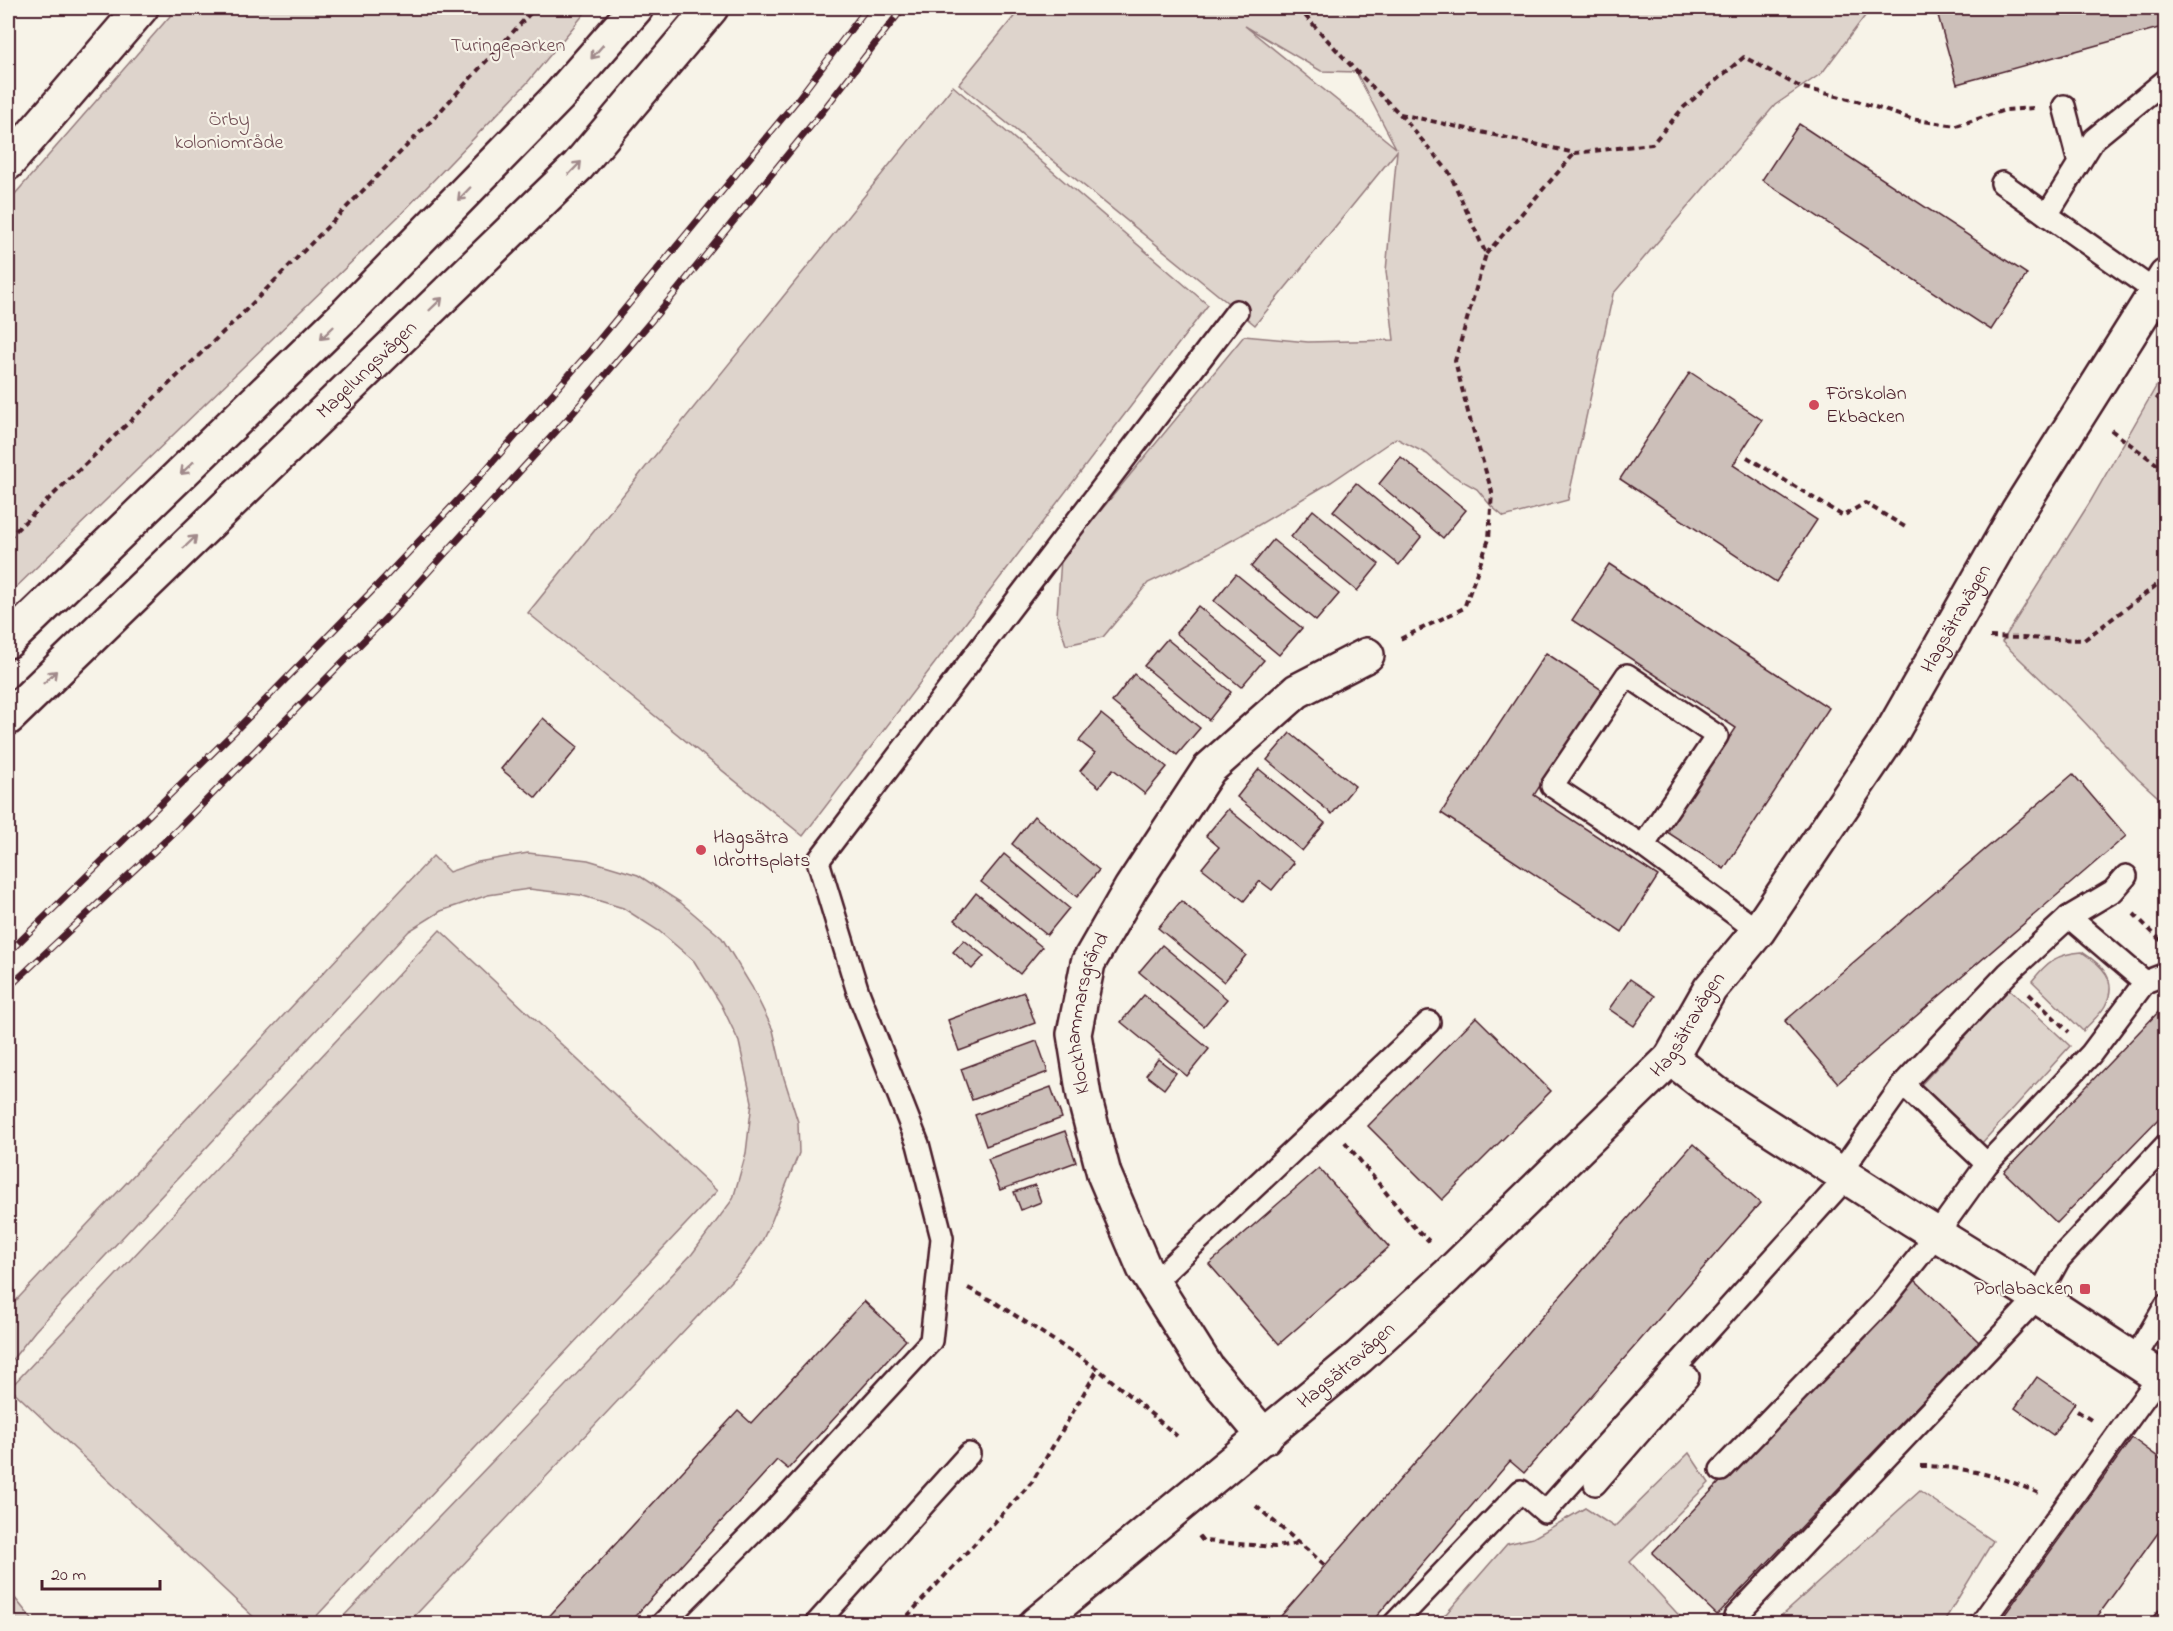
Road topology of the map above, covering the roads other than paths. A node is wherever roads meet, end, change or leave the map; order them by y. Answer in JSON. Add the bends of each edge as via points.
{"nodes":[{"id":1,"x":141,"y":8,"type":"edge"},
{"id":2,"x":636,"y":8,"type":"edge"},
{"id":3,"x":711,"y":8,"type":"edge"},
{"id":4,"x":2166,"y":80,"type":"edge"},
{"id":5,"x":2064,"y":106,"type":"road end"},
{"id":6,"x":8,"y":163,"type":"edge"},
{"id":7,"x":2079,"y":163,"type":"junction"},
{"id":8,"x":2002,"y":183,"type":"dead end"},
{"id":9,"x":2047,"y":215,"type":"junction"},
{"id":10,"x":2161,"y":284,"type":"edge"},
{"id":11,"x":1237,"y":311,"type":"dead end"},
{"id":12,"x":8,"y":641,"type":"edge"},
{"id":13,"x":1367,"y":655,"type":"road end"},
{"id":14,"x":8,"y":718,"type":"edge"},
{"id":15,"x":1643,"y":846,"type":"junction"},
{"id":16,"x":2119,"y":883,"type":"road end"},
{"id":17,"x":2068,"y":917,"type":"junction"},
{"id":18,"x":1758,"y":931,"type":"junction"},
{"id":19,"x":2166,"y":974,"type":"edge"},
{"id":20,"x":2145,"y":982,"type":"junction"},
{"id":21,"x":1429,"y":1022,"type":"dead end"},
{"id":22,"x":1671,"y":1058,"type":"junction"},
{"id":23,"x":1903,"y":1084,"type":"junction"},
{"id":24,"x":2166,"y":1145,"type":"edge"},
{"id":25,"x":1987,"y":1164,"type":"junction"},
{"id":26,"x":1847,"y":1178,"type":"junction"},
{"id":27,"x":1936,"y":1235,"type":"junction"},
{"id":28,"x":1153,"y":1283,"type":"junction"},
{"id":29,"x":2038,"y":1297,"type":"junction"},
{"id":30,"x":2166,"y":1305,"type":"edge"},
{"id":31,"x":2153,"y":1373,"type":"edge"},
{"id":32,"x":1265,"y":1437,"type":"junction"},
{"id":33,"x":969,"y":1454,"type":"dead end"},
{"id":34,"x":1721,"y":1470,"type":"dead end"},
{"id":35,"x":1595,"y":1484,"type":"dead end"},
{"id":36,"x":1735,"y":1617,"type":"dead end"},
{"id":37,"x":662,"y":1623,"type":"edge"},
{"id":38,"x":816,"y":1623,"type":"edge"},
{"id":39,"x":1036,"y":1623,"type":"edge"},
{"id":40,"x":1394,"y":1623,"type":"edge"},
{"id":41,"x":1981,"y":1623,"type":"edge"}],
"edges":[{"from":1,"to":6,"type":"street"},
{"from":2,"to":12,"type":"street","one_way":true,"via":[[559,96],[347,313]]},
{"from":14,"to":3,"type":"street","name":"Magelungsvägen","one_way":true,"via":[[578,166]]},
{"from":4,"to":7,"type":"lane","via":[[2094,139]]},
{"from":5,"to":7,"type":"lane"},
{"from":7,"to":9,"type":"lane"},
{"from":8,"to":9,"type":"lane"},
{"from":9,"to":10,"type":"lane"},
{"from":10,"to":18,"type":"street","name":"Hagsätravägen","via":[[2018,511],[1891,734]]},
{"from":11,"to":37,"type":"lane","via":[[818,861],[858,992],[918,1144],[942,1238],[931,1341],[776,1509]]},
{"from":13,"to":28,"type":"street","name":"Klockhammarsgränd","via":[[1297,691],[1209,769],[1131,888],[1088,963],[1074,1034],[1084,1096],[1104,1174]]},
{"from":15,"to":15,"type":"lane","via":[[1718,736],[1626,675],[1552,786]]},
{"from":15,"to":18,"type":"lane"},
{"from":16,"to":17,"type":"lane"},
{"from":17,"to":20,"type":"lane"},
{"from":17,"to":23,"type":"lane"},
{"from":18,"to":22,"type":"street","name":"Hagsätravägen","via":[[1710,989]]},
{"from":19,"to":20,"type":"lane"},
{"from":20,"to":25,"type":"lane","via":[[2091,1053]]},
{"from":21,"to":28,"type":"lane"},
{"from":22,"to":26,"type":"street","via":[[1717,1094]]},
{"from":22,"to":32,"type":"street","name":"Hagsätravägen","via":[[1447,1276]]},
{"from":23,"to":25,"type":"lane"},
{"from":23,"to":26,"type":"lane"},
{"from":24,"to":29,"type":"lane","via":[[2059,1259]]},
{"from":25,"to":27,"type":"lane"},
{"from":26,"to":27,"type":"street"},
{"from":26,"to":35,"type":"lane"},
{"from":26,"to":40,"type":"lane","via":[[1545,1512],[1521,1491]]},
{"from":27,"to":29,"type":"street"},
{"from":27,"to":34,"type":"lane","via":[[1881,1304]]},
{"from":28,"to":32,"type":"street","name":"Klockhammarsgränd","via":[[1207,1368]]},
{"from":29,"to":31,"type":"street"},
{"from":29,"to":36,"type":"lane"},
{"from":30,"to":31,"type":"lane"},
{"from":31,"to":41,"type":"lane","via":[[2066,1506]]},
{"from":32,"to":39,"type":"street","name":"Hagsätravägen"},
{"from":33,"to":38,"type":"lane"}]}
